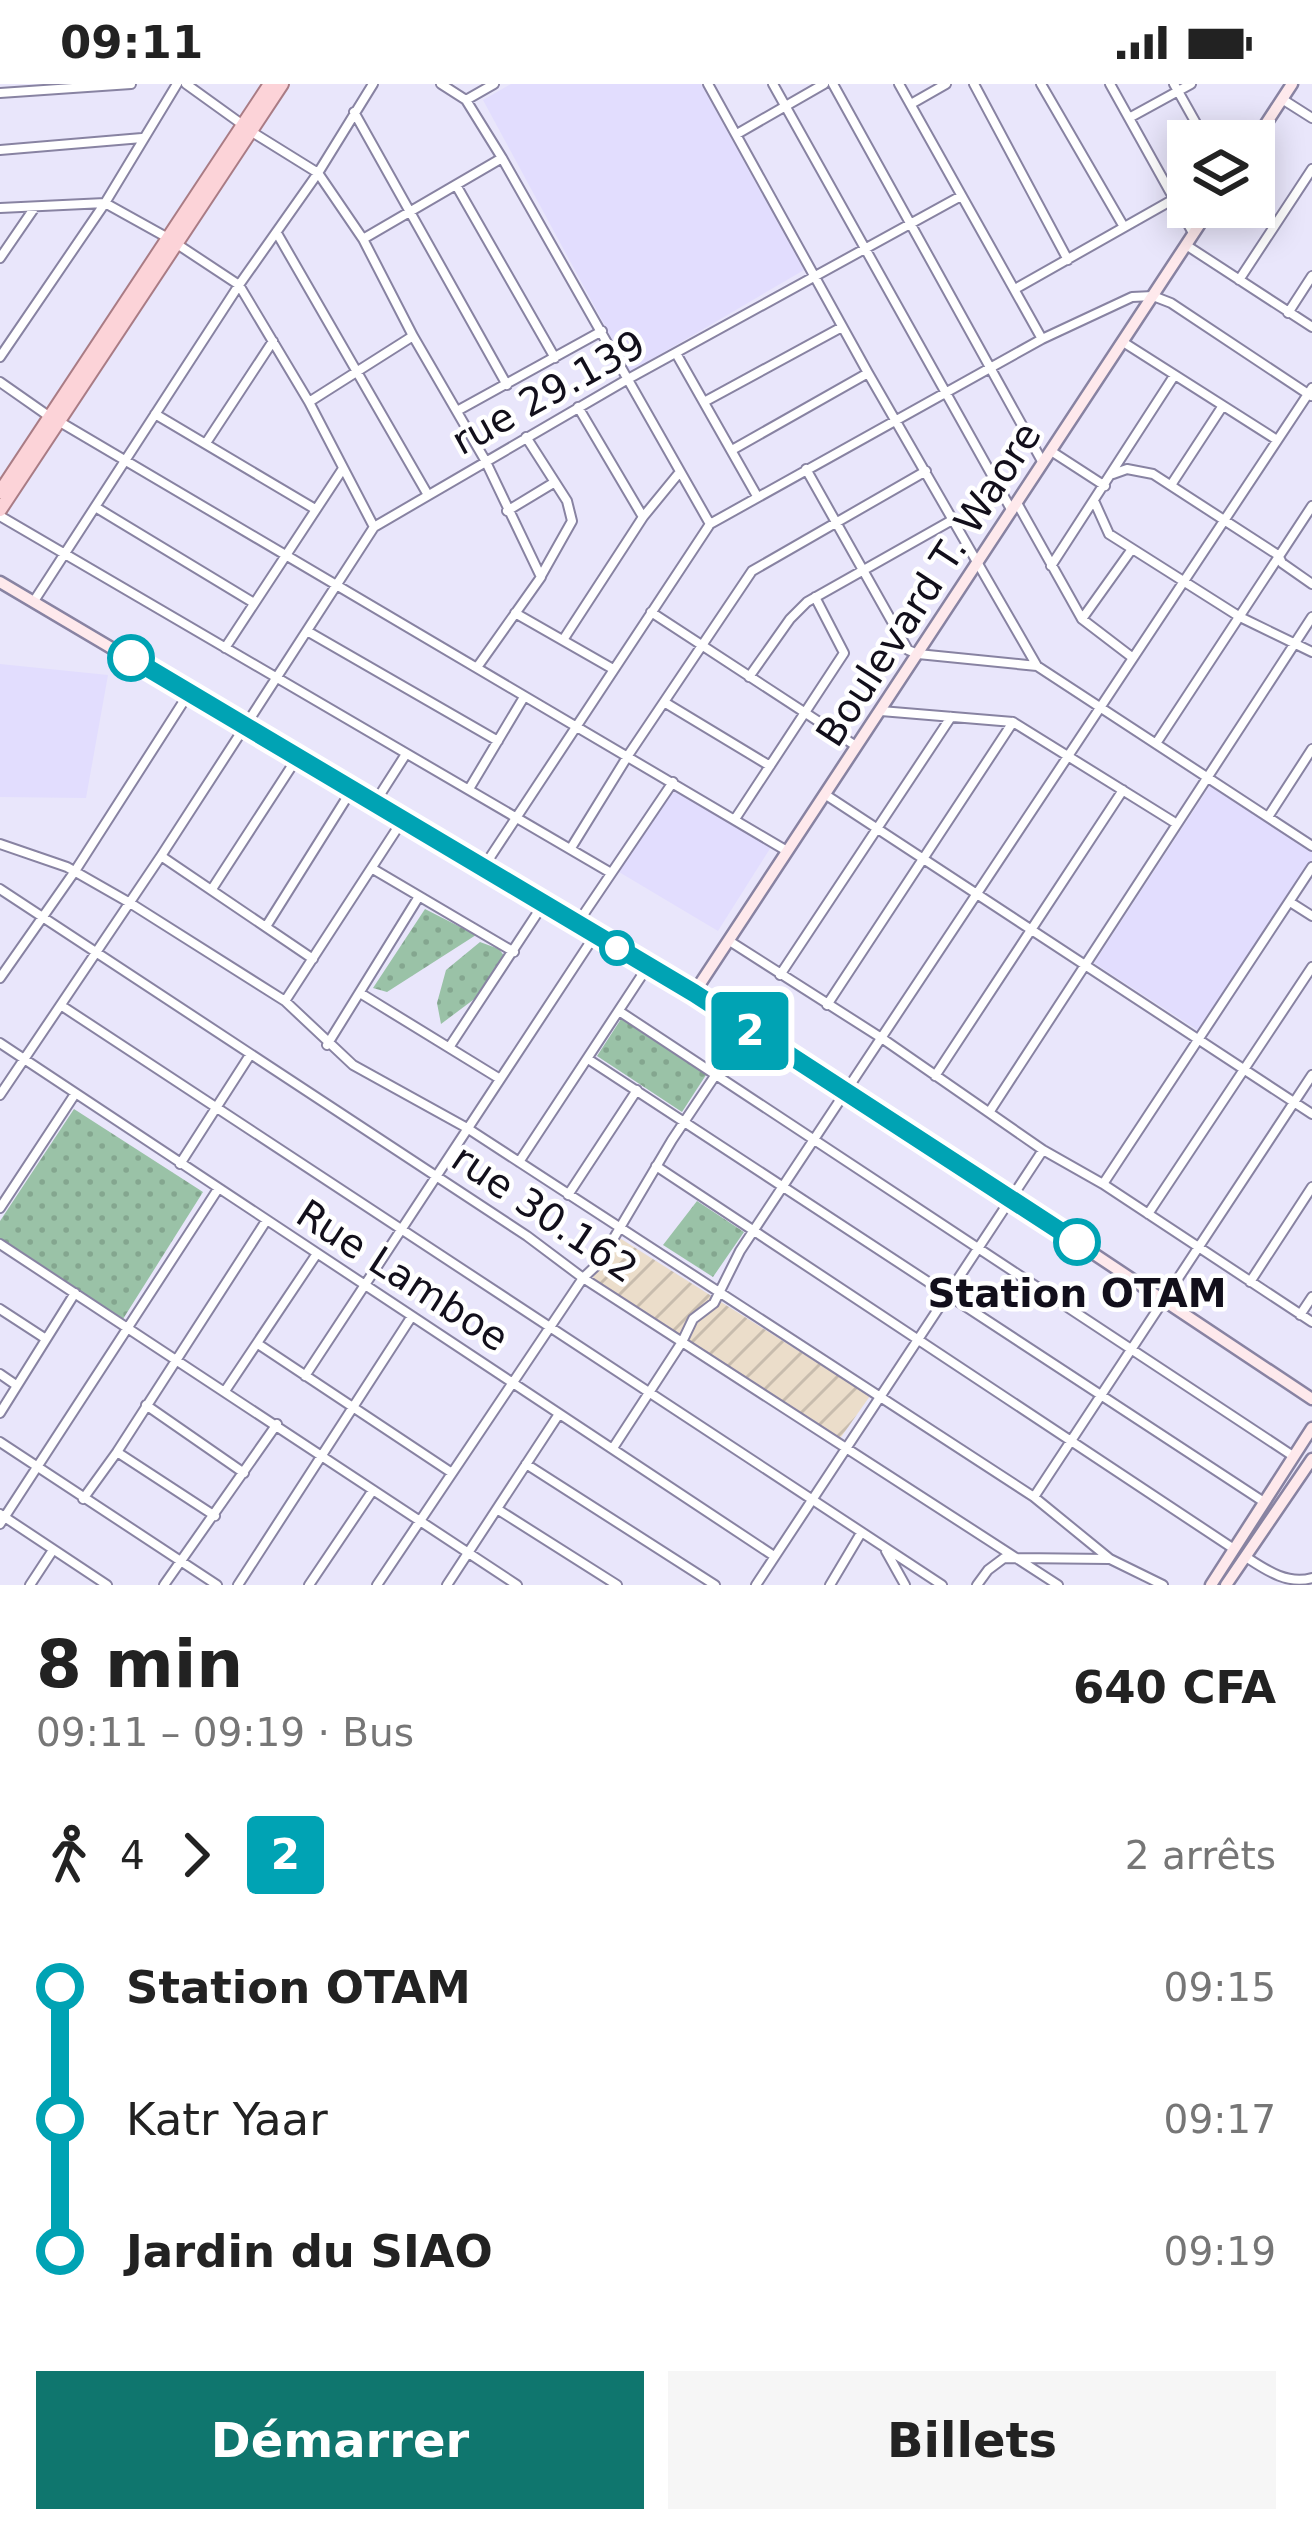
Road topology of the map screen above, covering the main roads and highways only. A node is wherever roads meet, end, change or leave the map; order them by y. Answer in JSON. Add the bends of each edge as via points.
{"nodes":[{"id":1,"x":270,"y":84,"type":"edge"},
{"id":2,"x":282,"y":84,"type":"edge"},
{"id":3,"x":247,"y":128,"type":"junction"},
{"id":4,"x":54,"y":419,"type":"junction"},
{"id":5,"x":0,"y":492,"type":"edge"},
{"id":6,"x":0,"y":513,"type":"edge"}],
"edges":[{"from":1,"to":3,"type":"main road"},
{"from":2,"to":3,"type":"main road"},
{"from":3,"to":4,"type":"main road"},
{"from":4,"to":5,"type":"main road"},
{"from":4,"to":6,"type":"main road"}]}
